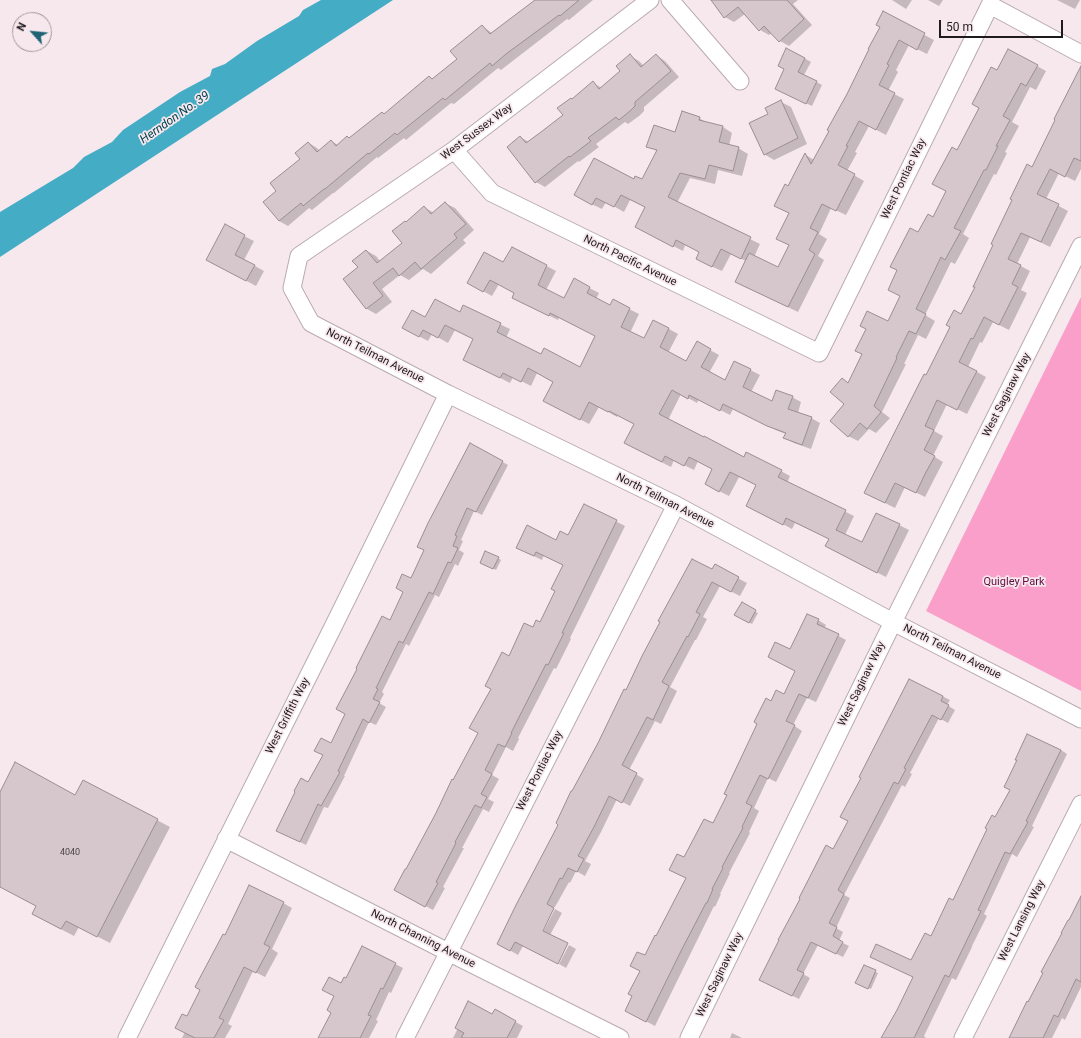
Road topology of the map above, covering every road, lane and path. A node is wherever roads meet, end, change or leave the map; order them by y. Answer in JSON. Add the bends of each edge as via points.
{"nodes":[{"id":1,"x":650,"y":0,"type":"edge"},
{"id":2,"x":670,"y":0,"type":"edge"},
{"id":3,"x":1081,"y":54,"type":"edge"},
{"id":4,"x":740,"y":81,"type":"dead end"},
{"id":5,"x":454,"y":150,"type":"junction"},
{"id":6,"x":1081,"y":246,"type":"edge"},
{"id":7,"x":299,"y":256,"type":"joint"},
{"id":8,"x":819,"y":353,"type":"joint"},
{"id":9,"x":448,"y":394,"type":"junction"},
{"id":10,"x":676,"y":505,"type":"junction"},
{"id":11,"x":893,"y":622,"type":"junction"},
{"id":12,"x":1081,"y":719,"type":"edge"},
{"id":13,"x":1081,"y":804,"type":"edge"},
{"id":14,"x":226,"y":839,"type":"junction"},
{"id":15,"x":448,"y":952,"type":"junction"},
{"id":16,"x":127,"y":1038,"type":"edge"},
{"id":17,"x":406,"y":1038,"type":"edge"},
{"id":18,"x":620,"y":1038,"type":"edge"},
{"id":19,"x":689,"y":1038,"type":"edge"},
{"id":20,"x":963,"y":1038,"type":"edge"}],
"edges":[{"from":1,"to":5,"type":"street","name":"West Sussex Way"},
{"from":2,"to":4,"type":"street"},
{"from":3,"to":8,"type":"street","name":"West Pontiac Way","via":[[990,5]]},
{"from":5,"to":7,"type":"street","name":"West Sussex Way"},
{"from":5,"to":8,"type":"street","name":"North Pacific Avenue","via":[[492,193]]},
{"from":6,"to":11,"type":"street","name":"West Saginaw Way"},
{"from":7,"to":9,"type":"street","name":"North Teilman Avenue","via":[[292,288],[311,323]]},
{"from":9,"to":10,"type":"street","name":"North Teilman Avenue"},
{"from":9,"to":14,"type":"street","name":"West Griffith Way"},
{"from":10,"to":11,"type":"street","name":"North Teilman Avenue"},
{"from":10,"to":15,"type":"street","name":"West Pontiac Way"},
{"from":11,"to":12,"type":"street","name":"North Teilman Avenue"},
{"from":11,"to":19,"type":"street","name":"West Saginaw Way"},
{"from":13,"to":20,"type":"street","name":"West Lansing Way"},
{"from":14,"to":15,"type":"street","name":"North Channing Avenue"},
{"from":14,"to":16,"type":"street","name":"West Griffith Way"},
{"from":15,"to":17,"type":"street","name":"West Pontiac Way"},
{"from":15,"to":18,"type":"street","name":"North Channing Avenue"}]}
